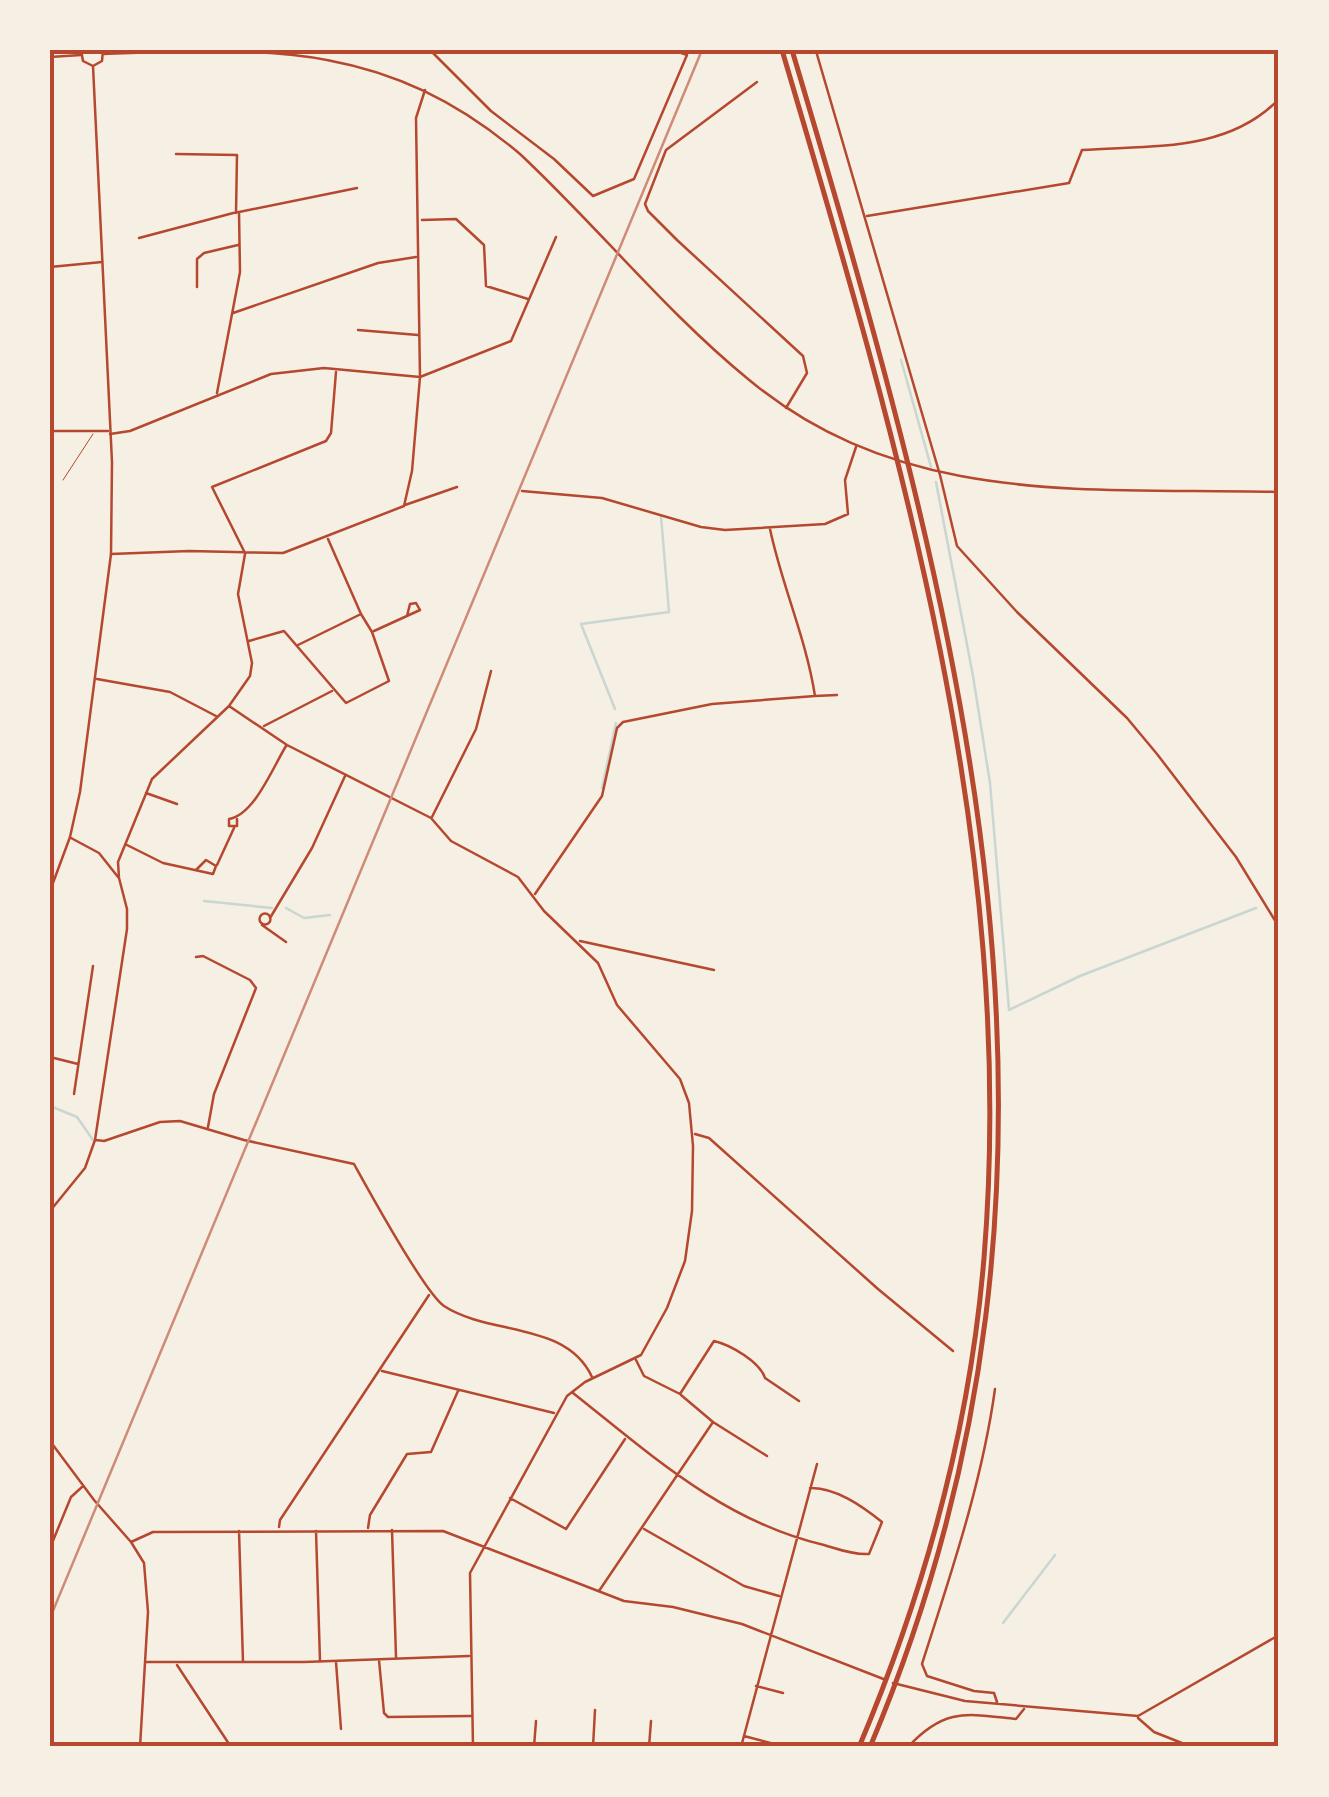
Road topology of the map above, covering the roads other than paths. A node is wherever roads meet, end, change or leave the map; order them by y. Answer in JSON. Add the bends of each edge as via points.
{"nodes":[{"id":1,"x":430,"y":50,"type":"edge"},
{"id":2,"x":673,"y":50,"type":"edge"},
{"id":3,"x":782,"y":50,"type":"edge"},
{"id":4,"x":792,"y":50,"type":"edge"},
{"id":5,"x":818,"y":50,"type":"edge"},
{"id":6,"x":173,"y":51,"type":"edge"},
{"id":7,"x":103,"y":52,"type":"edge"},
{"id":8,"x":81,"y":53,"type":"edge"},
{"id":9,"x":50,"y":57,"type":"edge"},
{"id":10,"x":92,"y":66,"type":"junction"},
{"id":11,"x":757,"y":82,"type":"dead end"},
{"id":12,"x":425,"y":90,"type":"junction"},
{"id":13,"x":1279,"y":99,"type":"edge"},
{"id":14,"x":176,"y":154,"type":"dead end"},
{"id":15,"x":357,"y":188,"type":"dead end"},
{"id":16,"x":238,"y":212,"type":"junction"},
{"id":17,"x":866,"y":216,"type":"junction"},
{"id":18,"x":419,"y":220,"type":"junction"},
{"id":19,"x":556,"y":237,"type":"dead end"},
{"id":20,"x":139,"y":238,"type":"dead end"},
{"id":21,"x":240,"y":244,"type":"junction"},
{"id":22,"x":418,"y":257,"type":"junction"},
{"id":23,"x":104,"y":262,"type":"junction"},
{"id":24,"x":50,"y":267,"type":"edge"},
{"id":25,"x":197,"y":287,"type":"dead end"},
{"id":26,"x":530,"y":299,"type":"junction"},
{"id":27,"x":232,"y":313,"type":"junction"},
{"id":28,"x":358,"y":330,"type":"dead end"},
{"id":29,"x":420,"y":335,"type":"junction"},
{"id":30,"x":336,"y":370,"type":"junction"},
{"id":31,"x":420,"y":377,"type":"junction"},
{"id":32,"x":217,"y":395,"type":"junction"},
{"id":33,"x":786,"y":408,"type":"junction"},
{"id":34,"x":92,"y":430,"type":"junction"},
{"id":35,"x":50,"y":431,"type":"edge"},
{"id":36,"x":110,"y":432,"type":"junction"},
{"id":37,"x":856,"y":447,"type":"junction"},
{"id":38,"x":940,"y":474,"type":"junction"},
{"id":39,"x":63,"y":480,"type":"dead end"},
{"id":40,"x":457,"y":487,"type":"dead end"},
{"id":41,"x":522,"y":492,"type":"dead end"},
{"id":42,"x":1279,"y":492,"type":"edge"},
{"id":43,"x":404,"y":506,"type":"junction"},
{"id":44,"x":770,"y":528,"type":"junction"},
{"id":45,"x":328,"y":537,"type":"junction"},
{"id":46,"x":111,"y":554,"type":"junction"},
{"id":47,"x":245,"y":554,"type":"junction"},
{"id":48,"x":361,"y":614,"type":"junction"},
{"id":49,"x":407,"y":616,"type":"dead end"},
{"id":50,"x":372,"y":632,"type":"junction"},
{"id":51,"x":247,"y":641,"type":"junction"},
{"id":52,"x":298,"y":646,"type":"junction"},
{"id":53,"x":491,"y":671,"type":"dead end"},
{"id":54,"x":95,"y":678,"type":"junction"},
{"id":55,"x":334,"y":690,"type":"junction"},
{"id":56,"x":837,"y":694,"type":"dead end"},
{"id":57,"x":815,"y":696,"type":"junction"},
{"id":58,"x":228,"y":706,"type":"junction"},
{"id":59,"x":217,"y":717,"type":"junction"},
{"id":60,"x":261,"y":728,"type":"junction"},
{"id":61,"x":286,"y":745,"type":"junction"},
{"id":62,"x":346,"y":775,"type":"junction"},
{"id":63,"x":146,"y":794,"type":"junction"},
{"id":64,"x":177,"y":804,"type":"dead end"},
{"id":65,"x":237,"y":818,"type":"junction"},
{"id":66,"x":431,"y":818,"type":"junction"},
{"id":67,"x":234,"y":828,"type":"junction"},
{"id":68,"x":70,"y":837,"type":"junction"},
{"id":69,"x":126,"y":844,"type":"junction"},
{"id":70,"x":216,"y":866,"type":"junction"},
{"id":71,"x":196,"y":870,"type":"junction"},
{"id":72,"x":119,"y":878,"type":"junction"},
{"id":73,"x":50,"y":891,"type":"edge"},
{"id":74,"x":534,"y":895,"type":"junction"},
{"id":75,"x":270,"y":918,"type":"junction"},
{"id":76,"x":261,"y":924,"type":"junction"},
{"id":77,"x":1279,"y":927,"type":"edge"},
{"id":78,"x":578,"y":941,"type":"junction"},
{"id":79,"x":286,"y":942,"type":"dead end"},
{"id":80,"x":196,"y":957,"type":"dead end"},
{"id":81,"x":93,"y":966,"type":"dead end"},
{"id":82,"x":714,"y":970,"type":"dead end"},
{"id":83,"x":50,"y":1057,"type":"edge"},
{"id":84,"x":79,"y":1064,"type":"junction"},
{"id":85,"x":74,"y":1094,"type":"dead end"},
{"id":86,"x":208,"y":1129,"type":"junction"},
{"id":87,"x":693,"y":1134,"type":"junction"},
{"id":88,"x":95,"y":1140,"type":"junction"},
{"id":89,"x":50,"y":1211,"type":"edge"},
{"id":90,"x":430,"y":1294,"type":"junction"},
{"id":91,"x":952,"y":1350,"type":"dead end"},
{"id":92,"x":636,"y":1358,"type":"junction"},
{"id":93,"x":380,"y":1370,"type":"junction"},
{"id":94,"x":593,"y":1378,"type":"junction"},
{"id":95,"x":994,"y":1389,"type":"dead end"},
{"id":96,"x":458,"y":1390,"type":"junction"},
{"id":97,"x":572,"y":1392,"type":"junction"},
{"id":98,"x":680,"y":1394,"type":"junction"},
{"id":99,"x":799,"y":1401,"type":"dead end"},
{"id":100,"x":555,"y":1414,"type":"junction"},
{"id":101,"x":713,"y":1422,"type":"junction"},
{"id":102,"x":626,"y":1438,"type":"junction"},
{"id":103,"x":50,"y":1440,"type":"edge"},
{"id":104,"x":767,"y":1456,"type":"dead end"},
{"id":105,"x":816,"y":1464,"type":"dead end"},
{"id":106,"x":678,"y":1477,"type":"junction"},
{"id":107,"x":83,"y":1486,"type":"junction"},
{"id":108,"x":810,"y":1488,"type":"junction"},
{"id":109,"x":510,"y":1498,"type":"junction"},
{"id":110,"x":642,"y":1528,"type":"junction"},
{"id":111,"x":368,"y":1529,"type":"junction"},
{"id":112,"x":279,"y":1530,"type":"junction"},
{"id":113,"x":316,"y":1530,"type":"junction"},
{"id":114,"x":392,"y":1530,"type":"junction"},
{"id":115,"x":239,"y":1531,"type":"junction"},
{"id":116,"x":796,"y":1539,"type":"junction"},
{"id":117,"x":131,"y":1542,"type":"junction"},
{"id":118,"x":50,"y":1548,"type":"edge"},
{"id":119,"x":482,"y":1548,"type":"junction"},
{"id":120,"x":598,"y":1592,"type":"junction"},
{"id":121,"x":780,"y":1596,"type":"junction"},
{"id":122,"x":771,"y":1633,"type":"junction"},
{"id":123,"x":1279,"y":1635,"type":"edge"},
{"id":124,"x":471,"y":1656,"type":"junction"},
{"id":125,"x":396,"y":1658,"type":"junction"},
{"id":126,"x":379,"y":1660,"type":"junction"},
{"id":127,"x":320,"y":1661,"type":"junction"},
{"id":128,"x":336,"y":1661,"type":"junction"},
{"id":129,"x":145,"y":1662,"type":"junction"},
{"id":130,"x":243,"y":1663,"type":"junction"},
{"id":131,"x":177,"y":1664,"type":"junction"},
{"id":132,"x":756,"y":1686,"type":"junction"},
{"id":133,"x":784,"y":1693,"type":"dead end"},
{"id":134,"x":997,"y":1704,"type":"junction"},
{"id":135,"x":1024,"y":1707,"type":"junction"},
{"id":136,"x":595,"y":1710,"type":"dead end"},
{"id":137,"x":472,"y":1716,"type":"junction"},
{"id":138,"x":1138,"y":1716,"type":"junction"},
{"id":139,"x":536,"y":1721,"type":"dead end"},
{"id":140,"x":650,"y":1721,"type":"dead end"},
{"id":141,"x":341,"y":1729,"type":"dead end"},
{"id":142,"x":744,"y":1736,"type":"junction"},
{"id":143,"x":140,"y":1747,"type":"edge"},
{"id":144,"x":231,"y":1747,"type":"edge"},
{"id":145,"x":473,"y":1747,"type":"edge"},
{"id":146,"x":534,"y":1747,"type":"edge"},
{"id":147,"x":593,"y":1747,"type":"edge"},
{"id":148,"x":649,"y":1747,"type":"edge"},
{"id":149,"x":741,"y":1747,"type":"edge"},
{"id":150,"x":786,"y":1747,"type":"edge"},
{"id":151,"x":859,"y":1747,"type":"edge"},
{"id":152,"x":870,"y":1747,"type":"edge"},
{"id":153,"x":908,"y":1747,"type":"edge"},
{"id":154,"x":1192,"y":1747,"type":"edge"}],
"edges":[{"from":1,"to":2,"type":"street","via":[[491,111],[594,196],[634,179],[688,55]]},
{"from":3,"to":151,"type":"highway","via":[[892,439],[949,694],[975,862],[988,1033],[989,1170],[977,1324],[945,1493],[910,1612]]},
{"from":4,"to":152,"type":"highway","via":[[904,447],[948,633],[978,807],[995,971],[999,1170],[986,1324],[963,1460],[926,1598]]},
{"from":5,"to":17,"type":"street"},
{"from":6,"to":7,"type":"street"},
{"from":6,"to":12,"type":"street","via":[[302,54],[368,68]]},
{"from":7,"to":10,"type":"street"},
{"from":8,"to":9,"type":"street"},
{"from":8,"to":10,"type":"street"},
{"from":10,"to":23,"type":"street"},
{"from":11,"to":33,"type":"street","via":[[666,150],[644,204],[803,356],[807,373]]},
{"from":12,"to":18,"type":"street","via":[[416,118]]},
{"from":12,"to":33,"type":"street","via":[[520,154],[732,366]]},
{"from":13,"to":17,"type":"street","via":[[1255,119],[1204,140],[1082,150],[1069,183]]},
{"from":14,"to":16,"type":"street","via":[[237,155]]},
{"from":15,"to":16,"type":"street"},
{"from":16,"to":20,"type":"street"},
{"from":16,"to":21,"type":"street"},
{"from":17,"to":38,"type":"street"},
{"from":18,"to":22,"type":"street"},
{"from":18,"to":26,"type":"street","via":[[456,220],[484,245],[486,286]]},
{"from":19,"to":26,"type":"street"},
{"from":21,"to":25,"type":"street","via":[[197,259]]},
{"from":21,"to":27,"type":"street"},
{"from":22,"to":27,"type":"street","via":[[378,263]]},
{"from":22,"to":29,"type":"street"},
{"from":23,"to":24,"type":"street"},
{"from":23,"to":36,"type":"street"},
{"from":26,"to":31,"type":"street","via":[[511,341]]},
{"from":27,"to":32,"type":"street"},
{"from":28,"to":29,"type":"street"},
{"from":29,"to":31,"type":"street"},
{"from":30,"to":31,"type":"street"},
{"from":30,"to":32,"type":"street","via":[[286,371]]},
{"from":30,"to":47,"type":"street","via":[[326,441],[212,487]]},
{"from":31,"to":43,"type":"street"},
{"from":32,"to":36,"type":"street","via":[[130,431]]},
{"from":33,"to":37,"type":"street"},
{"from":34,"to":35,"type":"street"},
{"from":34,"to":36,"type":"street"},
{"from":34,"to":39,"type":"lane"},
{"from":36,"to":46,"type":"street"},
{"from":37,"to":38,"type":"street"},
{"from":37,"to":44,"type":"street","via":[[846,480],[846,516]]},
{"from":38,"to":42,"type":"street","via":[[1037,486]]},
{"from":38,"to":77,"type":"street","via":[[964,557],[1137,730],[1236,857]]},
{"from":40,"to":43,"type":"street"},
{"from":41,"to":44,"type":"street","via":[[602,498],[701,528]]},
{"from":43,"to":45,"type":"street"},
{"from":44,"to":57,"type":"street"},
{"from":45,"to":47,"type":"street","via":[[283,553]]},
{"from":45,"to":48,"type":"street"},
{"from":46,"to":47,"type":"street"},
{"from":46,"to":54,"type":"street"},
{"from":47,"to":51,"type":"street","via":[[238,594]]},
{"from":48,"to":50,"type":"street"},
{"from":48,"to":52,"type":"street"},
{"from":49,"to":50,"type":"street"},
{"from":50,"to":55,"type":"street","via":[[390,681],[346,703]]},
{"from":51,"to":52,"type":"street","via":[[284,632]]},
{"from":51,"to":58,"type":"street","via":[[250,676]]},
{"from":52,"to":55,"type":"street"},
{"from":53,"to":66,"type":"street","via":[[476,729]]},
{"from":54,"to":59,"type":"street","via":[[170,692]]},
{"from":54,"to":68,"type":"street"},
{"from":55,"to":60,"type":"street"},
{"from":56,"to":57,"type":"street"},
{"from":57,"to":74,"type":"street","via":[[712,704],[623,722],[602,796]]},
{"from":58,"to":59,"type":"street"},
{"from":58,"to":60,"type":"street"},
{"from":59,"to":63,"type":"street","via":[[157,772]]},
{"from":60,"to":61,"type":"street"},
{"from":61,"to":62,"type":"street"},
{"from":61,"to":65,"type":"street"},
{"from":62,"to":66,"type":"street"},
{"from":62,"to":75,"type":"street"},
{"from":63,"to":64,"type":"street"},
{"from":63,"to":69,"type":"street"},
{"from":65,"to":67,"type":"street"},
{"from":65,"to":67,"type":"street","via":[[228,820]]},
{"from":66,"to":74,"type":"street","via":[[451,842],[514,874]]},
{"from":67,"to":70,"type":"street"},
{"from":68,"to":72,"type":"street","via":[[99,853]]},
{"from":68,"to":73,"type":"street"},
{"from":69,"to":71,"type":"street"},
{"from":69,"to":72,"type":"street"},
{"from":70,"to":71,"type":"street","via":[[206,860]]},
{"from":70,"to":71,"type":"street","via":[[213,874]]},
{"from":72,"to":88,"type":"street","via":[[127,929]]},
{"from":74,"to":78,"type":"street"},
{"from":75,"to":76,"type":"street"},
{"from":75,"to":76,"type":"street","via":[[262,914]]},
{"from":76,"to":79,"type":"street"},
{"from":78,"to":82,"type":"street"},
{"from":78,"to":87,"type":"street","via":[[598,963],[617,1004],[680,1079]]},
{"from":80,"to":86,"type":"street","via":[[256,988],[214,1094]]},
{"from":81,"to":84,"type":"street"},
{"from":83,"to":84,"type":"street"},
{"from":84,"to":85,"type":"street"},
{"from":86,"to":88,"type":"street","via":[[162,1121]]},
{"from":86,"to":90,"type":"street","via":[[354,1164]]},
{"from":87,"to":91,"type":"street","via":[[709,1138]]},
{"from":87,"to":92,"type":"street","via":[[685,1261],[651,1340]]},
{"from":88,"to":89,"type":"street","via":[[85,1168]]},
{"from":90,"to":93,"type":"street"},
{"from":90,"to":94,"type":"street","via":[[462,1315],[571,1349]]},
{"from":92,"to":94,"type":"street"},
{"from":92,"to":98,"type":"street","via":[[644,1376]]},
{"from":93,"to":96,"type":"street"},
{"from":93,"to":112,"type":"street"},
{"from":94,"to":97,"type":"street"},
{"from":95,"to":134,"type":"street","via":[[971,1506],[922,1664],[928,1676],[994,1693]]},
{"from":96,"to":100,"type":"street"},
{"from":96,"to":111,"type":"street","via":[[431,1452],[407,1454]]},
{"from":97,"to":100,"type":"street"},
{"from":97,"to":102,"type":"street"},
{"from":98,"to":99,"type":"street","via":[[714,1341]]},
{"from":98,"to":101,"type":"street"},
{"from":100,"to":109,"type":"street"},
{"from":101,"to":104,"type":"street"},
{"from":101,"to":106,"type":"street"},
{"from":102,"to":106,"type":"street"},
{"from":102,"to":109,"type":"street","via":[[566,1529]]},
{"from":103,"to":107,"type":"street"},
{"from":105,"to":108,"type":"street"},
{"from":106,"to":110,"type":"street"},
{"from":106,"to":116,"type":"street","via":[[764,1528]]},
{"from":107,"to":117,"type":"street"},
{"from":107,"to":118,"type":"street","via":[[57,1524]]},
{"from":108,"to":116,"type":"street"},
{"from":108,"to":116,"type":"street","via":[[839,1494],[883,1525],[867,1555]]},
{"from":109,"to":119,"type":"street"},
{"from":110,"to":120,"type":"street"},
{"from":110,"to":121,"type":"street","via":[[744,1586]]},
{"from":111,"to":113,"type":"street"},
{"from":111,"to":114,"type":"street"},
{"from":112,"to":113,"type":"street"},
{"from":112,"to":115,"type":"street"},
{"from":113,"to":127,"type":"street"},
{"from":114,"to":119,"type":"street","via":[[443,1531]]},
{"from":114,"to":125,"type":"street"},
{"from":115,"to":117,"type":"street","via":[[152,1532]]},
{"from":115,"to":130,"type":"street"},
{"from":116,"to":121,"type":"street"},
{"from":117,"to":129,"type":"street","via":[[148,1577]]},
{"from":119,"to":120,"type":"street"},
{"from":119,"to":124,"type":"street","via":[[469,1580]]},
{"from":120,"to":122,"type":"street"},
{"from":121,"to":122,"type":"street"},
{"from":122,"to":132,"type":"street"},
{"from":122,"to":134,"type":"street","via":[[909,1688]]},
{"from":123,"to":138,"type":"street"},
{"from":124,"to":125,"type":"street"},
{"from":124,"to":137,"type":"street"},
{"from":125,"to":126,"type":"street"},
{"from":126,"to":128,"type":"street"},
{"from":126,"to":137,"type":"street","via":[[388,1718]]},
{"from":127,"to":128,"type":"street"},
{"from":127,"to":130,"type":"street"},
{"from":128,"to":141,"type":"street"},
{"from":129,"to":131,"type":"street"},
{"from":129,"to":143,"type":"street"},
{"from":130,"to":131,"type":"street"},
{"from":131,"to":144,"type":"street"},
{"from":132,"to":133,"type":"street"},
{"from":132,"to":142,"type":"street"},
{"from":134,"to":135,"type":"street"},
{"from":135,"to":138,"type":"street"},
{"from":135,"to":153,"type":"street","via":[[1016,1719],[954,1715],[926,1728]]},
{"from":136,"to":147,"type":"street"},
{"from":137,"to":145,"type":"street"},
{"from":138,"to":154,"type":"street","via":[[1154,1732]]},
{"from":139,"to":146,"type":"street"},
{"from":140,"to":148,"type":"street"},
{"from":142,"to":149,"type":"street"},
{"from":142,"to":150,"type":"street"}]}
